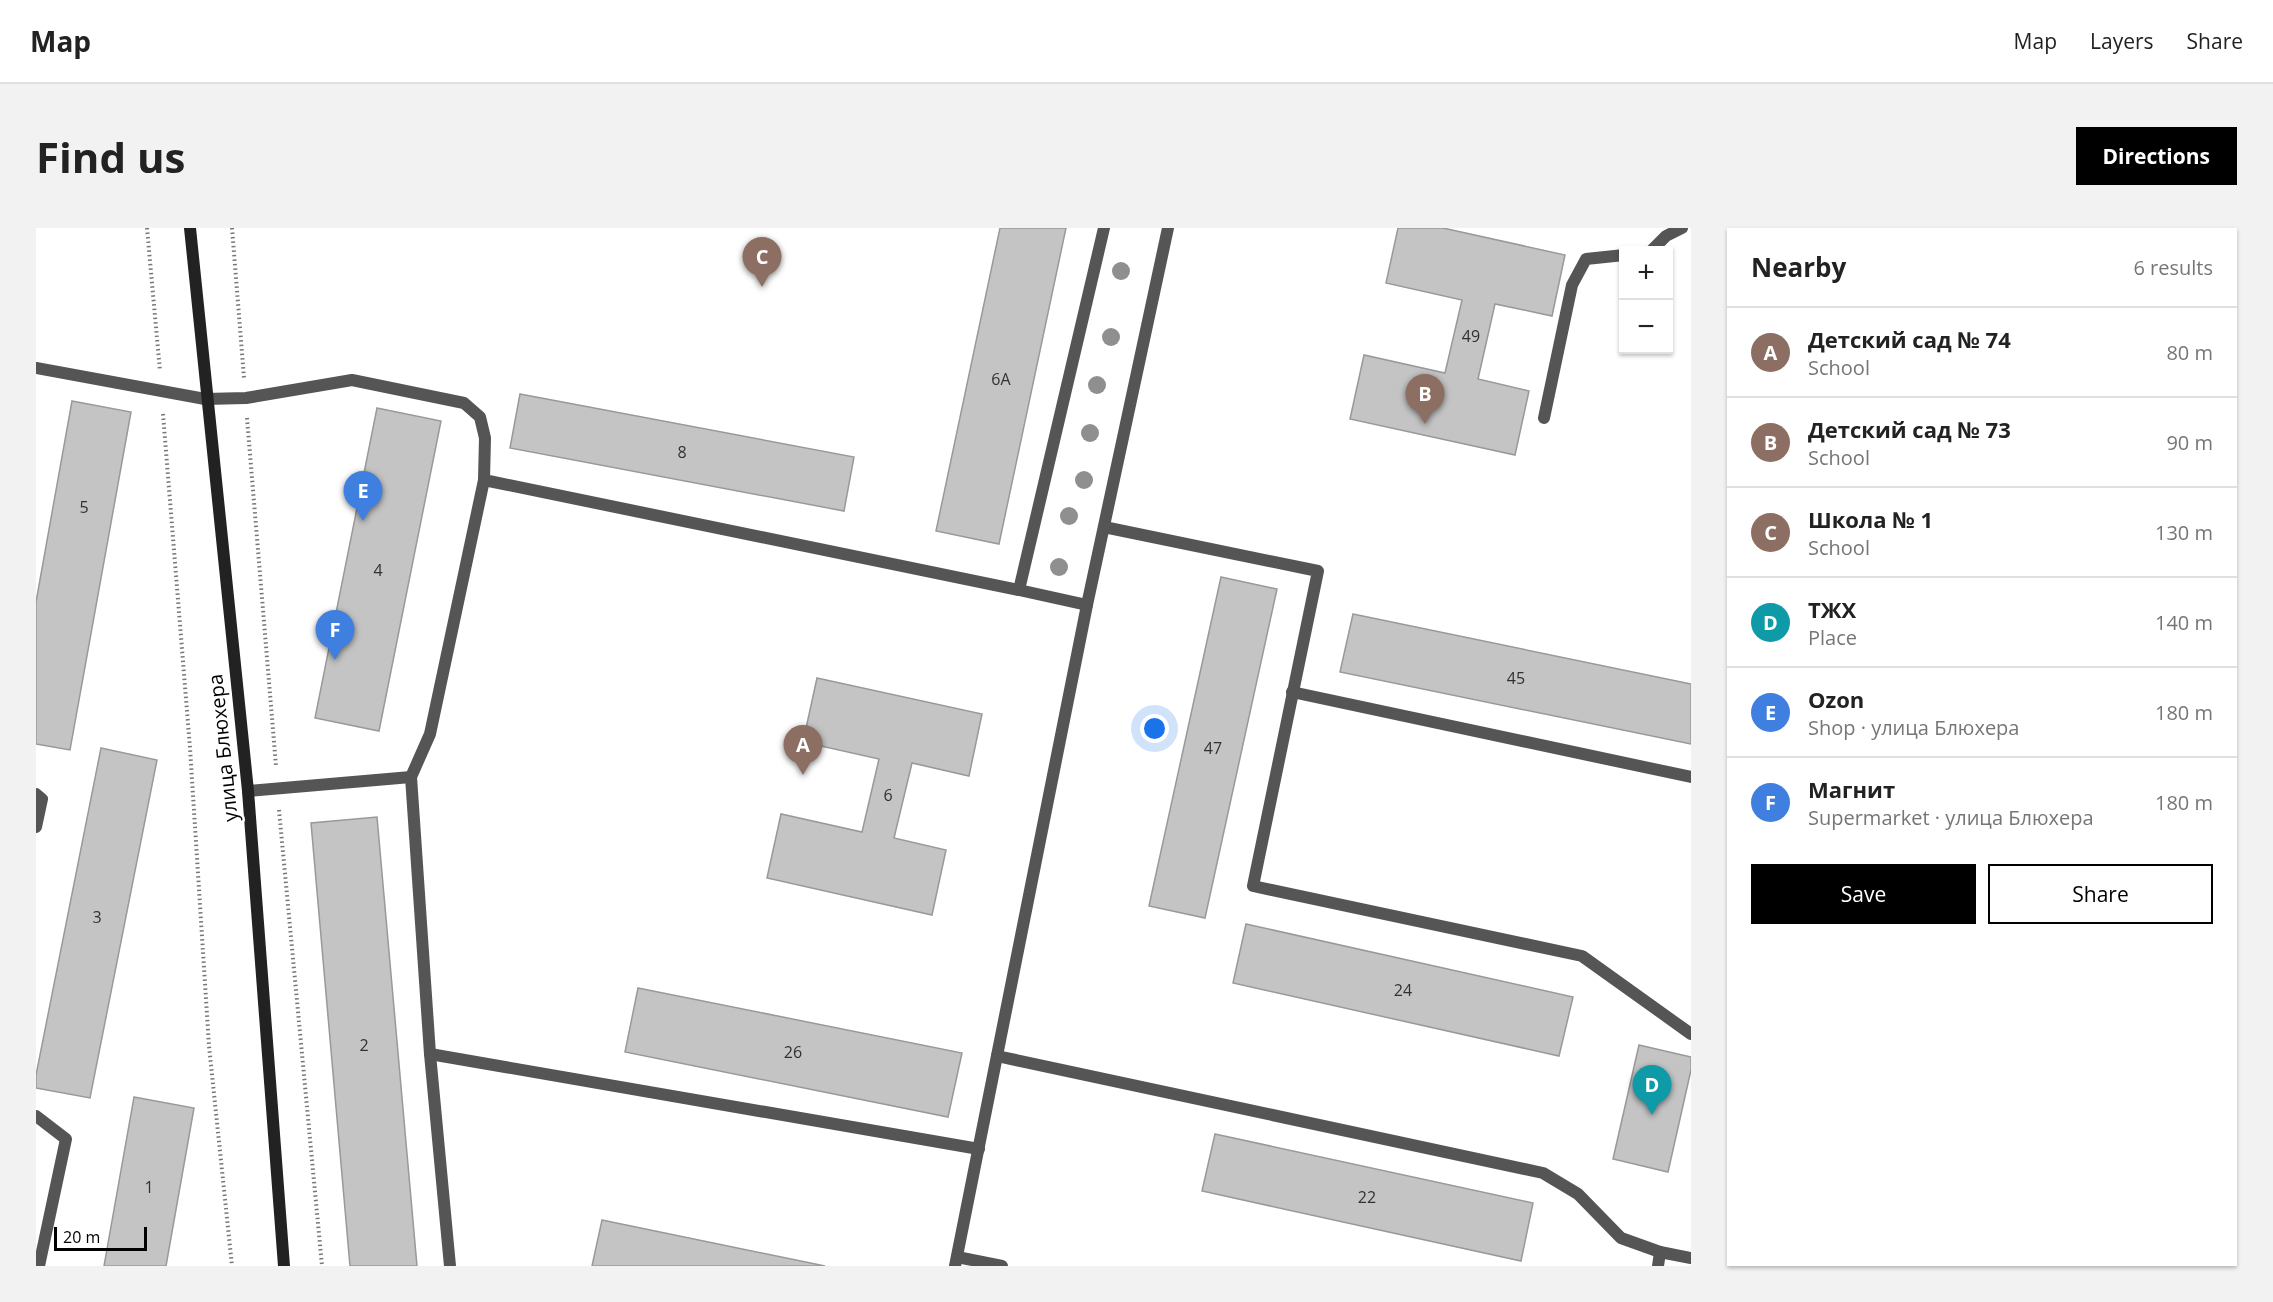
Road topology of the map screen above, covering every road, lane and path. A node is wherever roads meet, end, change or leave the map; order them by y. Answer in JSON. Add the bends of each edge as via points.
{"nodes":[{"id":1,"x":147,"y":228,"type":"edge"},
{"id":2,"x":190,"y":228,"type":"edge"},
{"id":3,"x":232,"y":228,"type":"edge"},
{"id":4,"x":1104,"y":228,"type":"edge"},
{"id":5,"x":1168,"y":228,"type":"edge"},
{"id":6,"x":1682,"y":228,"type":"edge"},
{"id":7,"x":1656,"y":246,"type":"edge"},
{"id":8,"x":1619,"y":255,"type":"edge"},
{"id":9,"x":36,"y":368,"type":"edge"},
{"id":10,"x":161,"y":391,"type":"junction"},
{"id":11,"x":246,"y":398,"type":"junction"},
{"id":12,"x":205,"y":399,"type":"junction"},
{"id":13,"x":1544,"y":418,"type":"dead end"},
{"id":14,"x":483,"y":480,"type":"junction"},
{"id":15,"x":1104,"y":527,"type":"junction"},
{"id":16,"x":1018,"y":590,"type":"junction"},
{"id":17,"x":1087,"y":605,"type":"junction"},
{"id":18,"x":1293,"y":692,"type":"junction"},
{"id":19,"x":411,"y":777,"type":"junction"},
{"id":20,"x":1691,"y":777,"type":"edge"},
{"id":21,"x":278,"y":788,"type":"junction"},
{"id":22,"x":248,"y":790,"type":"junction"},
{"id":23,"x":36,"y":794,"type":"edge"},
{"id":24,"x":36,"y":827,"type":"edge"},
{"id":25,"x":1691,"y":1034,"type":"edge"},
{"id":26,"x":430,"y":1053,"type":"junction"},
{"id":27,"x":997,"y":1056,"type":"junction"},
{"id":28,"x":36,"y":1116,"type":"edge"},
{"id":29,"x":979,"y":1149,"type":"junction"},
{"id":30,"x":1660,"y":1252,"type":"junction"},
{"id":31,"x":1691,"y":1258,"type":"edge"},
{"id":32,"x":956,"y":1262,"type":"edge"},
{"id":33,"x":39,"y":1266,"type":"edge"},
{"id":34,"x":232,"y":1266,"type":"edge"},
{"id":35,"x":284,"y":1266,"type":"edge"},
{"id":36,"x":322,"y":1266,"type":"edge"},
{"id":37,"x":450,"y":1266,"type":"edge"},
{"id":38,"x":1002,"y":1266,"type":"edge"},
{"id":39,"x":1658,"y":1266,"type":"edge"}],
"edges":[{"from":1,"to":10,"type":"path"},
{"from":2,"to":12,"type":"street","name":"улица Блюхера"},
{"from":3,"to":11,"type":"path"},
{"from":4,"to":16,"type":"lane"},
{"from":5,"to":15,"type":"lane"},
{"from":6,"to":7,"type":"lane"},
{"from":8,"to":13,"type":"lane","via":[[1587,259],[1572,285]]},
{"from":9,"to":10,"type":"lane"},
{"from":10,"to":12,"type":"lane"},
{"from":10,"to":34,"type":"path","via":[[209,1046]]},
{"from":11,"to":12,"type":"lane"},
{"from":11,"to":14,"type":"lane","via":[[352,380],[464,403],[480,417],[485,438]]},
{"from":11,"to":21,"type":"path"},
{"from":12,"to":22,"type":"street","name":"улица Блюхера"},
{"from":14,"to":16,"type":"lane"},
{"from":14,"to":19,"type":"lane","via":[[430,734]]},
{"from":15,"to":17,"type":"lane"},
{"from":15,"to":18,"type":"lane","via":[[1318,571]]},
{"from":16,"to":17,"type":"lane"},
{"from":17,"to":27,"type":"lane"},
{"from":18,"to":20,"type":"lane"},
{"from":18,"to":25,"type":"lane","via":[[1253,886],[1582,956]]},
{"from":19,"to":21,"type":"lane"},
{"from":19,"to":26,"type":"lane"},
{"from":21,"to":22,"type":"lane"},
{"from":21,"to":36,"type":"path"},
{"from":22,"to":35,"type":"street","name":"улица Блюхера"},
{"from":23,"to":24,"type":"lane","via":[[42,799]]},
{"from":26,"to":29,"type":"lane"},
{"from":26,"to":37,"type":"lane"},
{"from":27,"to":29,"type":"lane"},
{"from":27,"to":30,"type":"lane","via":[[1543,1173],[1578,1194],[1621,1238]]},
{"from":28,"to":33,"type":"lane","via":[[66,1139]]},
{"from":29,"to":32,"type":"lane"},
{"from":30,"to":31,"type":"lane"},
{"from":30,"to":39,"type":"lane"},
{"from":32,"to":38,"type":"lane"}]}
